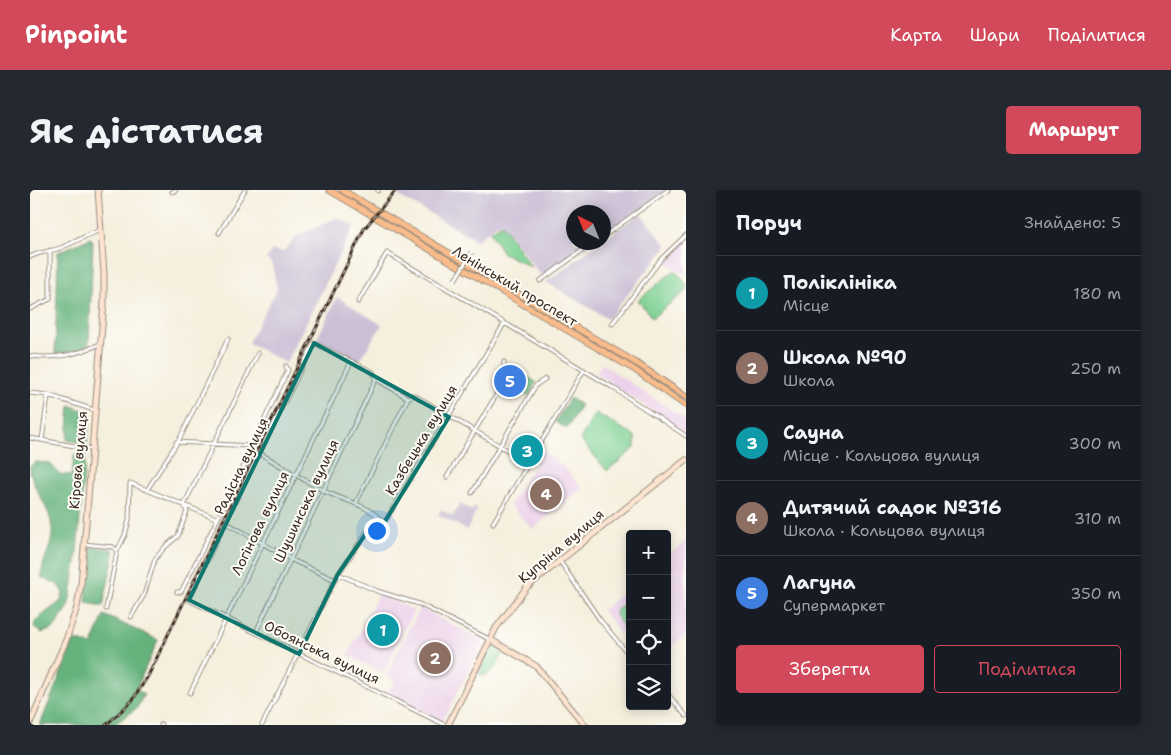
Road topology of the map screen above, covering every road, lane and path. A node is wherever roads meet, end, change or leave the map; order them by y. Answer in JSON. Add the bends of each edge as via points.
{"nodes":[{"id":1,"x":98,"y":190,"type":"edge"},
{"id":2,"x":176,"y":190,"type":"edge"},
{"id":3,"x":245,"y":190,"type":"edge"},
{"id":4,"x":330,"y":190,"type":"edge"},
{"id":5,"x":342,"y":190,"type":"edge"},
{"id":6,"x":668,"y":190,"type":"edge"},
{"id":7,"x":172,"y":192,"type":"dead end"},
{"id":8,"x":102,"y":229,"type":"junction"},
{"id":9,"x":611,"y":231,"type":"edge"},
{"id":10,"x":219,"y":233,"type":"dead end"},
{"id":11,"x":686,"y":235,"type":"edge"},
{"id":12,"x":50,"y":250,"type":"junction"},
{"id":13,"x":583,"y":250,"type":"edge"},
{"id":14,"x":472,"y":252,"type":"dead end"},
{"id":15,"x":30,"y":257,"type":"edge"},
{"id":16,"x":455,"y":280,"type":"dead end"},
{"id":17,"x":540,"y":281,"type":"dead end"},
{"id":18,"x":358,"y":302,"type":"dead end"},
{"id":19,"x":30,"y":309,"type":"edge"},
{"id":20,"x":504,"y":324,"type":"junction"},
{"id":21,"x":612,"y":324,"type":"dead end"},
{"id":22,"x":228,"y":338,"type":"dead end"},
{"id":23,"x":100,"y":344,"type":"junction"},
{"id":24,"x":258,"y":353,"type":"dead end"},
{"id":25,"x":30,"y":356,"type":"edge"},
{"id":26,"x":351,"y":362,"type":"junction"},
{"id":27,"x":504,"y":362,"type":"dead end"},
{"id":28,"x":286,"y":366,"type":"dead end"},
{"id":29,"x":584,"y":370,"type":"junction"},
{"id":30,"x":376,"y":379,"type":"junction"},
{"id":31,"x":545,"y":379,"type":"dead end"},
{"id":32,"x":30,"y":393,"type":"edge"},
{"id":33,"x":48,"y":395,"type":"junction"},
{"id":34,"x":686,"y":397,"type":"edge"},
{"id":35,"x":408,"y":398,"type":"junction"},
{"id":36,"x":686,"y":406,"type":"edge"},
{"id":37,"x":94,"y":410,"type":"junction"},
{"id":38,"x":449,"y":417,"type":"junction"},
{"id":39,"x":475,"y":432,"type":"junction"},
{"id":40,"x":686,"y":436,"type":"edge"},
{"id":41,"x":30,"y":438,"type":"edge"},
{"id":42,"x":42,"y":440,"type":"junction"},
{"id":43,"x":176,"y":442,"type":"junction"},
{"id":44,"x":215,"y":445,"type":"junction"},
{"id":45,"x":251,"y":446,"type":"junction"},
{"id":46,"x":500,"y":447,"type":"junction"},
{"id":47,"x":91,"y":449,"type":"junction"},
{"id":48,"x":261,"y":454,"type":"junction"},
{"id":49,"x":686,"y":460,"type":"edge"},
{"id":50,"x":529,"y":463,"type":"junction"},
{"id":51,"x":296,"y":474,"type":"junction"},
{"id":52,"x":448,"y":477,"type":"dead end"},
{"id":53,"x":147,"y":490,"type":"junction"},
{"id":54,"x":324,"y":491,"type":"junction"},
{"id":55,"x":472,"y":493,"type":"dead end"},
{"id":56,"x":356,"y":503,"type":"junction"},
{"id":57,"x":184,"y":505,"type":"junction"},
{"id":58,"x":218,"y":519,"type":"junction"},
{"id":59,"x":225,"y":523,"type":"junction"},
{"id":60,"x":384,"y":523,"type":"junction"},
{"id":61,"x":493,"y":523,"type":"dead end"},
{"id":62,"x":83,"y":544,"type":"junction"},
{"id":63,"x":262,"y":544,"type":"junction"},
{"id":64,"x":117,"y":550,"type":"junction"},
{"id":65,"x":292,"y":560,"type":"junction"},
{"id":66,"x":559,"y":560,"type":"junction"},
{"id":67,"x":338,"y":574,"type":"junction"},
{"id":68,"x":335,"y":580,"type":"junction"},
{"id":69,"x":177,"y":592,"type":"dead end"},
{"id":70,"x":189,"y":600,"type":"joint"},
{"id":71,"x":106,"y":609,"type":"dead end"},
{"id":72,"x":131,"y":618,"type":"dead end"},
{"id":73,"x":226,"y":618,"type":"junction"},
{"id":74,"x":256,"y":632,"type":"junction"},
{"id":75,"x":491,"y":640,"type":"junction"},
{"id":76,"x":626,"y":651,"type":"edge"},
{"id":77,"x":299,"y":654,"type":"junction"},
{"id":78,"x":190,"y":693,"type":"dead end"},
{"id":79,"x":671,"y":698,"type":"edge"},
{"id":80,"x":686,"y":716,"type":"edge"},
{"id":81,"x":30,"y":723,"type":"edge"},
{"id":82,"x":262,"y":725,"type":"edge"},
{"id":83,"x":446,"y":725,"type":"edge"},
{"id":84,"x":585,"y":725,"type":"edge"}],
"edges":[{"from":1,"to":8,"type":"main road","name":"Кірова вулиця"},
{"from":2,"to":7,"type":"street"},
{"from":3,"to":10,"type":"street"},
{"from":4,"to":36,"type":"main road","name":"Ленінський проспект","via":[[635,370]]},
{"from":5,"to":34,"type":"main road","name":"Ленінський проспект","via":[[638,364]]},
{"from":6,"to":9,"type":"street"},
{"from":8,"to":12,"type":"street"},
{"from":8,"to":23,"type":"main road","name":"Кірова вулиця","via":[[104,302]]},
{"from":11,"to":21,"type":"street","via":[[661,259]]},
{"from":12,"to":15,"type":"street"},
{"from":12,"to":19,"type":"street","via":[[50,299]]},
{"from":13,"to":17,"type":"street"},
{"from":14,"to":16,"type":"street","bridge":true},
{"from":18,"to":20,"type":"street","via":[[387,253]]},
{"from":20,"to":29,"type":"street"},
{"from":20,"to":38,"type":"street","name":"Казбецька вулиця"},
{"from":22,"to":43,"type":"street"},
{"from":23,"to":25,"type":"street","via":[[79,354],[51,358]]},
{"from":23,"to":37,"type":"main road","name":"Кірова вулиця"},
{"from":24,"to":44,"type":"street"},
{"from":26,"to":30,"type":"street","via":[[373,372]]},
{"from":26,"to":48,"type":"street","name":"Радісна вулиця","via":[[314,343]]},
{"from":26,"to":51,"type":"street","name":"Логінова вулиця"},
{"from":27,"to":39,"type":"street","via":[[504,382]]},
{"from":28,"to":45,"type":"street","name":"Радісна вулиця","via":[[288,370]]},
{"from":29,"to":40,"type":"street"},
{"from":29,"to":50,"type":"street"},
{"from":30,"to":35,"type":"street"},
{"from":30,"to":54,"type":"street","name":"Шушинська вулиця"},
{"from":31,"to":46,"type":"street","via":[[536,385]]},
{"from":32,"to":33,"type":"street"},
{"from":33,"to":37,"type":"street"},
{"from":33,"to":42,"type":"street"},
{"from":35,"to":38,"type":"street","via":[[414,395]]},
{"from":35,"to":56,"type":"street"},
{"from":37,"to":47,"type":"main road","name":"Кірова вулиця"},
{"from":38,"to":39,"type":"street"},
{"from":38,"to":60,"type":"street","name":"Казбецька вулиця"},
{"from":39,"to":46,"type":"street"},
{"from":39,"to":52,"type":"street"},
{"from":41,"to":42,"type":"street"},
{"from":42,"to":47,"type":"street"},
{"from":43,"to":44,"type":"street"},
{"from":43,"to":53,"type":"street"},
{"from":44,"to":45,"type":"street"},
{"from":44,"to":57,"type":"street"},
{"from":45,"to":58,"type":"street","name":"Радісна вулиця"},
{"from":46,"to":50,"type":"street"},
{"from":46,"to":55,"type":"street"},
{"from":47,"to":62,"type":"main road","name":"Кірова вулиця"},
{"from":48,"to":51,"type":"street"},
{"from":48,"to":59,"type":"street","name":"Радісна вулиця"},
{"from":49,"to":66,"type":"main road","name":"Купріна вулиця"},
{"from":50,"to":61,"type":"street"},
{"from":51,"to":54,"type":"street"},
{"from":51,"to":63,"type":"street","name":"Логінова вулиця"},
{"from":53,"to":57,"type":"street"},
{"from":53,"to":64,"type":"street","via":[[130,483],[129,520]]},
{"from":54,"to":56,"type":"street"},
{"from":54,"to":65,"type":"street","name":"Шушинська вулиця"},
{"from":56,"to":60,"type":"street"},
{"from":57,"to":58,"type":"street"},
{"from":57,"to":72,"type":"street","via":[[187,511],[178,536],[155,559],[144,595]]},
{"from":58,"to":69,"type":"street","name":"Радісна вулиця","via":[[181,592]]},
{"from":59,"to":63,"type":"street"},
{"from":59,"to":70,"type":"street","name":"Радісна вулиця"},
{"from":60,"to":67,"type":"street","via":[[367,532]]},
{"from":62,"to":64,"type":"street"},
{"from":62,"to":81,"type":"main road","name":"Кірова вулиця","via":[[77,607]]},
{"from":63,"to":65,"type":"street"},
{"from":63,"to":73,"type":"street","name":"Логінова вулиця"},
{"from":64,"to":71,"type":"street"},
{"from":65,"to":68,"type":"street"},
{"from":65,"to":74,"type":"street","name":"Шушинська вулиця"},
{"from":66,"to":75,"type":"main road","name":"Купріна вулиця","via":[[517,599]]},
{"from":66,"to":76,"type":"street"},
{"from":67,"to":68,"type":"street"},
{"from":67,"to":75,"type":"street","via":[[419,604]]},
{"from":68,"to":77,"type":"street"},
{"from":70,"to":73,"type":"street","name":"Обоянська вулиця"},
{"from":73,"to":74,"type":"street","name":"Обоянська вулиця"},
{"from":73,"to":78,"type":"street","name":"Логінова вулиця"},
{"from":74,"to":77,"type":"street","name":"Обоянська вулиця"},
{"from":75,"to":83,"type":"main road","name":"Купріна вулиця"},
{"from":75,"to":84,"type":"main road","via":[[536,666]]},
{"from":77,"to":82,"type":"street"},
{"from":77,"to":83,"type":"street","name":"Обоянська вулиця"},
{"from":79,"to":80,"type":"street"}]}
